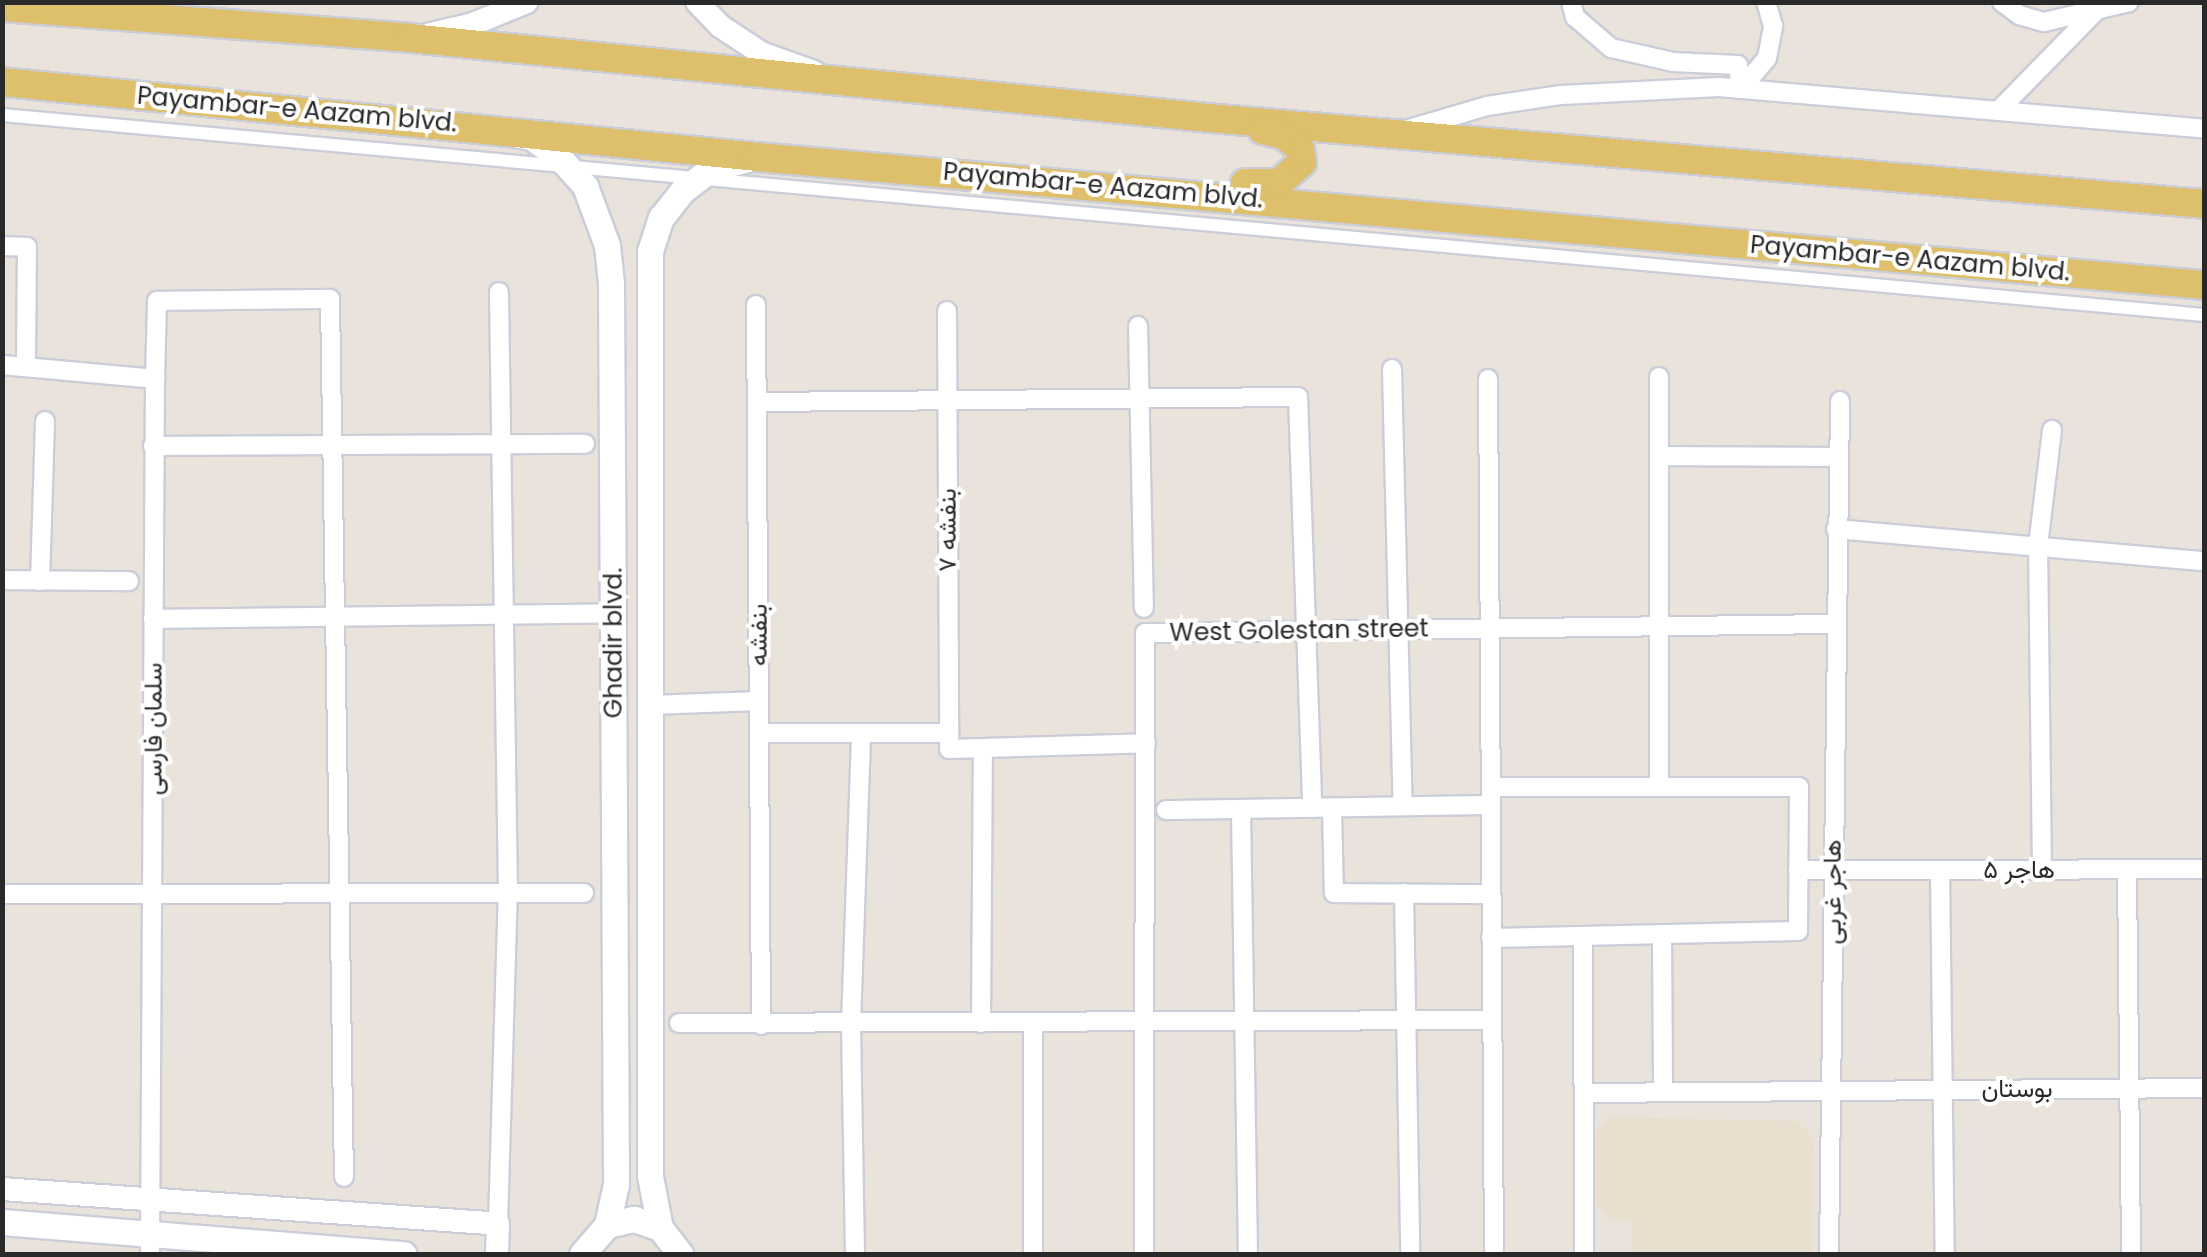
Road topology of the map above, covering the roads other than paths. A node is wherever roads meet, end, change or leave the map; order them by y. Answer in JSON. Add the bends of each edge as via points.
{"nodes":[{"id":1,"x":111,"y":2,"type":"edge"},
{"id":2,"x":528,"y":2,"type":"edge"},
{"id":3,"x":697,"y":2,"type":"edge"},
{"id":4,"x":1572,"y":2,"type":"edge"},
{"id":5,"x":1766,"y":2,"type":"edge"},
{"id":6,"x":2002,"y":2,"type":"edge"},
{"id":7,"x":2129,"y":2,"type":"edge"},
{"id":8,"x":2,"y":7,"type":"edge"},
{"id":9,"x":2096,"y":11,"type":"junction"},
{"id":10,"x":146,"y":18,"type":"junction"},
{"id":11,"x":410,"y":38,"type":"junction"},
{"id":12,"x":2,"y":82,"type":"edge"},
{"id":13,"x":845,"y":84,"type":"junction"},
{"id":14,"x":1741,"y":88,"type":"junction"},
{"id":15,"x":1998,"y":111,"type":"junction"},
{"id":16,"x":2,"y":115,"type":"edge"},
{"id":17,"x":1209,"y":118,"type":"junction"},
{"id":18,"x":484,"y":128,"type":"junction"},
{"id":19,"x":2204,"y":130,"type":"edge"},
{"id":20,"x":1393,"y":134,"type":"junction"},
{"id":21,"x":757,"y":156,"type":"junction"},
{"id":22,"x":568,"y":166,"type":"junction"},
{"id":23,"x":698,"y":178,"type":"junction"},
{"id":24,"x":1094,"y":185,"type":"junction"},
{"id":25,"x":2204,"y":204,"type":"edge"},
{"id":26,"x":2,"y":246,"type":"edge"},
{"id":27,"x":650,"y":282,"type":"junction"},
{"id":28,"x":611,"y":284,"type":"junction"},
{"id":29,"x":2204,"y":286,"type":"edge"},
{"id":30,"x":499,"y":292,"type":"dead end"},
{"id":31,"x":756,"y":305,"type":"dead end"},
{"id":32,"x":946,"y":311,"type":"dead end"},
{"id":33,"x":2204,"y":315,"type":"edge"},
{"id":34,"x":1138,"y":326,"type":"dead end"},
{"id":35,"x":2,"y":365,"type":"edge"},
{"id":36,"x":26,"y":367,"type":"junction"},
{"id":37,"x":1392,"y":369,"type":"dead end"},
{"id":38,"x":1659,"y":377,"type":"dead end"},
{"id":39,"x":155,"y":379,"type":"junction"},
{"id":40,"x":1488,"y":379,"type":"dead end"},
{"id":41,"x":1138,"y":398,"type":"junction"},
{"id":42,"x":947,"y":400,"type":"junction"},
{"id":43,"x":1840,"y":401,"type":"dead end"},
{"id":44,"x":757,"y":402,"type":"junction"},
{"id":45,"x":44,"y":422,"type":"dead end"},
{"id":46,"x":2052,"y":430,"type":"dead end"},
{"id":47,"x":585,"y":444,"type":"dead end"},
{"id":48,"x":153,"y":446,"type":"junction"},
{"id":49,"x":329,"y":446,"type":"junction"},
{"id":50,"x":500,"y":446,"type":"junction"},
{"id":51,"x":1658,"y":456,"type":"junction"},
{"id":52,"x":1838,"y":457,"type":"junction"},
{"id":53,"x":1836,"y":528,"type":"junction"},
{"id":54,"x":2038,"y":546,"type":"junction"},
{"id":55,"x":2204,"y":561,"type":"edge"},
{"id":56,"x":2,"y":580,"type":"edge"},
{"id":57,"x":40,"y":581,"type":"junction"},
{"id":58,"x":129,"y":581,"type":"dead end"},
{"id":59,"x":1144,"y":608,"type":"dead end"},
{"id":60,"x":614,"y":613,"type":"junction"},
{"id":61,"x":506,"y":615,"type":"junction"},
{"id":62,"x":337,"y":618,"type":"junction"},
{"id":63,"x":154,"y":619,"type":"junction"},
{"id":64,"x":1834,"y":624,"type":"junction"},
{"id":65,"x":1658,"y":626,"type":"junction"},
{"id":66,"x":1490,"y":628,"type":"junction"},
{"id":67,"x":1398,"y":630,"type":"junction"},
{"id":68,"x":1306,"y":631,"type":"junction"},
{"id":69,"x":759,"y":701,"type":"junction"},
{"id":70,"x":650,"y":705,"type":"junction"},
{"id":71,"x":760,"y":733,"type":"junction"},
{"id":72,"x":861,"y":733,"type":"junction"},
{"id":73,"x":949,"y":741,"type":"junction"},
{"id":74,"x":1146,"y":743,"type":"junction"},
{"id":75,"x":983,"y":748,"type":"junction"},
{"id":76,"x":1659,"y":786,"type":"junction"},
{"id":77,"x":1491,"y":796,"type":"junction"},
{"id":78,"x":1403,"y":806,"type":"junction"},
{"id":79,"x":1312,"y":808,"type":"junction"},
{"id":80,"x":1332,"y":808,"type":"junction"},
{"id":81,"x":1166,"y":810,"type":"dead end"},
{"id":82,"x":1241,"y":810,"type":"junction"},
{"id":83,"x":1798,"y":870,"type":"junction"},
{"id":84,"x":1940,"y":870,"type":"junction"},
{"id":85,"x":2042,"y":870,"type":"junction"},
{"id":86,"x":2127,"y":870,"type":"junction"},
{"id":87,"x":2204,"y":870,"type":"edge"},
{"id":88,"x":1834,"y":871,"type":"junction"},
{"id":89,"x":1404,"y":892,"type":"junction"},
{"id":90,"x":584,"y":893,"type":"dead end"},
{"id":91,"x":2,"y":894,"type":"edge"},
{"id":92,"x":340,"y":894,"type":"junction"},
{"id":93,"x":508,"y":894,"type":"junction"},
{"id":94,"x":1491,"y":894,"type":"junction"},
{"id":95,"x":154,"y":895,"type":"junction"},
{"id":96,"x":1662,"y":936,"type":"junction"},
{"id":97,"x":1491,"y":938,"type":"junction"},
{"id":98,"x":1583,"y":938,"type":"junction"},
{"id":99,"x":1405,"y":1020,"type":"junction"},
{"id":100,"x":1492,"y":1020,"type":"junction"},
{"id":101,"x":1245,"y":1021,"type":"junction"},
{"id":102,"x":1145,"y":1022,"type":"junction"},
{"id":103,"x":981,"y":1023,"type":"junction"},
{"id":104,"x":1032,"y":1023,"type":"junction"},
{"id":105,"x":679,"y":1024,"type":"dead end"},
{"id":106,"x":851,"y":1024,"type":"junction"},
{"id":107,"x":761,"y":1025,"type":"junction"},
{"id":108,"x":2204,"y":1088,"type":"edge"},
{"id":109,"x":1944,"y":1089,"type":"junction"},
{"id":110,"x":2126,"y":1089,"type":"junction"},
{"id":111,"x":1830,"y":1090,"type":"junction"},
{"id":112,"x":1664,"y":1092,"type":"junction"},
{"id":113,"x":1585,"y":1093,"type":"junction"},
{"id":114,"x":344,"y":1178,"type":"dead end"},
{"id":115,"x":2,"y":1189,"type":"edge"},
{"id":116,"x":153,"y":1197,"type":"junction"},
{"id":117,"x":2,"y":1222,"type":"edge"},
{"id":118,"x":498,"y":1224,"type":"junction"},
{"id":119,"x":607,"y":1225,"type":"junction"},
{"id":120,"x":660,"y":1228,"type":"junction"},
{"id":121,"x":151,"y":1244,"type":"edge"},
{"id":122,"x":404,"y":1254,"type":"edge"},
{"id":123,"x":496,"y":1254,"type":"edge"},
{"id":124,"x":582,"y":1254,"type":"edge"},
{"id":125,"x":680,"y":1254,"type":"edge"},
{"id":126,"x":856,"y":1254,"type":"edge"},
{"id":127,"x":1033,"y":1254,"type":"edge"},
{"id":128,"x":1144,"y":1254,"type":"edge"},
{"id":129,"x":1248,"y":1254,"type":"edge"},
{"id":130,"x":1410,"y":1254,"type":"edge"},
{"id":131,"x":1494,"y":1254,"type":"edge"},
{"id":132,"x":1584,"y":1254,"type":"edge"},
{"id":133,"x":1829,"y":1254,"type":"edge"},
{"id":134,"x":1945,"y":1254,"type":"edge"},
{"id":135,"x":2131,"y":1254,"type":"edge"}],
"edges":[{"from":1,"to":10,"type":"street"},
{"from":2,"to":11,"type":"street"},
{"from":3,"to":13,"type":"street","via":[[761,53]]},
{"from":4,"to":14,"type":"street","via":[[1575,17],[1611,48],[1673,62],[1738,65]]},
{"from":5,"to":14,"type":"street","via":[[1773,26],[1767,58]]},
{"from":6,"to":9,"type":"street","via":[[2019,16],[2044,22]]},
{"from":7,"to":9,"type":"street"},
{"from":8,"to":10,"type":"main road"},
{"from":9,"to":15,"type":"street"},
{"from":10,"to":11,"type":"main road"},
{"from":11,"to":13,"type":"main road"},
{"from":12,"to":18,"type":"main road","name":"Payambar-e Aazam blvd."},
{"from":13,"to":17,"type":"main road"},
{"from":14,"to":15,"type":"street"},
{"from":14,"to":20,"type":"street","via":[[1561,95],[1487,106]]},
{"from":15,"to":19,"type":"street"},
{"from":16,"to":22,"type":"street"},
{"from":17,"to":20,"type":"main road"},
{"from":17,"to":24,"type":"main road","via":[[1284,135],[1300,149],[1302,162],[1280,183]]},
{"from":18,"to":21,"type":"main road","name":"Payambar-e Aazam blvd."},
{"from":18,"to":22,"type":"main road","name":"Ghadir blvd.","via":[[532,138]]},
{"from":20,"to":25,"type":"main road"},
{"from":21,"to":23,"type":"main road","name":"Ghadir blvd."},
{"from":21,"to":24,"type":"main road","name":"Payambar-e Aazam blvd."},
{"from":22,"to":23,"type":"street"},
{"from":22,"to":28,"type":"main road","name":"Ghadir blvd.","via":[[598,213]]},
{"from":23,"to":27,"type":"main road","name":"Ghadir blvd.","via":[[661,218],[650,251]]},
{"from":23,"to":33,"type":"street"},
{"from":24,"to":29,"type":"main road","name":"Payambar-e Aazam blvd."},
{"from":26,"to":36,"type":"street","via":[[28,248]]},
{"from":27,"to":28,"type":"main road","via":[[630,267]]},
{"from":27,"to":70,"type":"main road","name":"Ghadir blvd."},
{"from":28,"to":60,"type":"main road","name":"Ghadir blvd."},
{"from":30,"to":50,"type":"street"},
{"from":31,"to":44,"type":"street","name":"بنفشه"},
{"from":32,"to":42,"type":"street","name":"بنفشه ۷"},
{"from":34,"to":41,"type":"street"},
{"from":35,"to":36,"type":"street"},
{"from":36,"to":39,"type":"street"},
{"from":37,"to":67,"type":"street"},
{"from":38,"to":51,"type":"street"},
{"from":39,"to":48,"type":"street","name":"سلمان فارسی"},
{"from":39,"to":49,"type":"street","name":"سلمان فارسی","via":[[158,300],[330,299]]},
{"from":40,"to":66,"type":"street"},
{"from":41,"to":42,"type":"street"},
{"from":41,"to":59,"type":"street"},
{"from":41,"to":68,"type":"street","via":[[1298,397]]},
{"from":42,"to":44,"type":"street"},
{"from":42,"to":73,"type":"street","name":"بنفشه ۷"},
{"from":43,"to":52,"type":"street","name":"هاجر غربی"},
{"from":44,"to":69,"type":"street","name":"بنفشه"},
{"from":45,"to":57,"type":"street"},
{"from":46,"to":54,"type":"street"},
{"from":47,"to":50,"type":"street"},
{"from":48,"to":49,"type":"street"},
{"from":48,"to":63,"type":"street","name":"سلمان فارسی"},
{"from":49,"to":50,"type":"street"},
{"from":49,"to":62,"type":"street"},
{"from":50,"to":61,"type":"street"},
{"from":51,"to":52,"type":"street"},
{"from":51,"to":65,"type":"street"},
{"from":52,"to":53,"type":"street","name":"هاجر غربی"},
{"from":53,"to":54,"type":"street"},
{"from":53,"to":64,"type":"street","name":"هاجر غربی"},
{"from":54,"to":55,"type":"street"},
{"from":54,"to":85,"type":"street"},
{"from":56,"to":57,"type":"street"},
{"from":57,"to":58,"type":"street"},
{"from":60,"to":61,"type":"street"},
{"from":60,"to":119,"type":"main road","name":"Ghadir blvd.","via":[[616,1184]]},
{"from":61,"to":62,"type":"street"},
{"from":61,"to":93,"type":"street"},
{"from":62,"to":63,"type":"street"},
{"from":62,"to":92,"type":"street"},
{"from":63,"to":95,"type":"street","name":"سلمان فارسی"},
{"from":64,"to":65,"type":"street","name":"West Golestan street"},
{"from":64,"to":88,"type":"street","name":"هاجر غربی"},
{"from":65,"to":66,"type":"street","name":"West Golestan street"},
{"from":65,"to":76,"type":"street"},
{"from":66,"to":67,"type":"street","name":"West Golestan street"},
{"from":66,"to":77,"type":"street"},
{"from":67,"to":68,"type":"street","name":"West Golestan street"},
{"from":67,"to":78,"type":"street"},
{"from":68,"to":74,"type":"street","name":"West Golestan street","via":[[1145,633]]},
{"from":68,"to":79,"type":"street"},
{"from":69,"to":70,"type":"street"},
{"from":69,"to":71,"type":"street","name":"بنفشه"},
{"from":70,"to":120,"type":"main road","name":"Ghadir blvd.","via":[[650,1176]]},
{"from":71,"to":72,"type":"street"},
{"from":71,"to":107,"type":"street","name":"بنفشه"},
{"from":72,"to":73,"type":"street"},
{"from":72,"to":106,"type":"street"},
{"from":73,"to":75,"type":"street"},
{"from":74,"to":75,"type":"street"},
{"from":74,"to":102,"type":"street","name":"West Golestan street"},
{"from":75,"to":103,"type":"street"},
{"from":76,"to":77,"type":"street"},
{"from":76,"to":83,"type":"street","via":[[1798,788]]},
{"from":77,"to":78,"type":"street"},
{"from":77,"to":94,"type":"street"},
{"from":78,"to":80,"type":"street"},
{"from":79,"to":80,"type":"street"},
{"from":79,"to":82,"type":"street"},
{"from":80,"to":89,"type":"street","via":[[1334,893]]},
{"from":81,"to":82,"type":"street"},
{"from":82,"to":101,"type":"street"},
{"from":83,"to":88,"type":"street","name":"هاجر ۵"},
{"from":83,"to":96,"type":"street","via":[[1798,931]]},
{"from":84,"to":85,"type":"street","name":"هاجر ۵"},
{"from":84,"to":88,"type":"street","name":"هاجر ۵"},
{"from":84,"to":109,"type":"street"},
{"from":85,"to":86,"type":"street","name":"هاجر ۵"},
{"from":86,"to":87,"type":"street","name":"هاجر ۵"},
{"from":86,"to":110,"type":"street"},
{"from":88,"to":111,"type":"street","name":"هاجر غربی"},
{"from":89,"to":94,"type":"street"},
{"from":89,"to":99,"type":"street"},
{"from":90,"to":93,"type":"street"},
{"from":91,"to":95,"type":"street"},
{"from":92,"to":93,"type":"street"},
{"from":92,"to":95,"type":"street"},
{"from":92,"to":114,"type":"street"},
{"from":93,"to":118,"type":"street"},
{"from":94,"to":97,"type":"street"},
{"from":95,"to":116,"type":"street","name":"سلمان فارسی"},
{"from":96,"to":98,"type":"street"},
{"from":96,"to":112,"type":"street"},
{"from":97,"to":98,"type":"street"},
{"from":97,"to":100,"type":"street"},
{"from":98,"to":113,"type":"street"},
{"from":99,"to":100,"type":"street"},
{"from":99,"to":101,"type":"street"},
{"from":99,"to":130,"type":"street"},
{"from":100,"to":131,"type":"street"},
{"from":101,"to":102,"type":"street"},
{"from":101,"to":129,"type":"street"},
{"from":102,"to":104,"type":"street"},
{"from":102,"to":128,"type":"street","name":"West Golestan street"},
{"from":103,"to":104,"type":"street"},
{"from":103,"to":106,"type":"street"},
{"from":104,"to":127,"type":"street"},
{"from":105,"to":107,"type":"street"},
{"from":106,"to":107,"type":"street"},
{"from":106,"to":126,"type":"street"},
{"from":108,"to":110,"type":"street","name":"بوستان"},
{"from":109,"to":110,"type":"street","name":"بوستان"},
{"from":109,"to":111,"type":"street","name":"بوستان"},
{"from":109,"to":134,"type":"street"},
{"from":110,"to":135,"type":"street"},
{"from":111,"to":112,"type":"street","name":"بوستان"},
{"from":111,"to":133,"type":"street","name":"هاجر غربی"},
{"from":112,"to":113,"type":"street","name":"بوستان"},
{"from":113,"to":132,"type":"street"},
{"from":115,"to":116,"type":"street"},
{"from":116,"to":118,"type":"street"},
{"from":116,"to":121,"type":"street","name":"سلمان فارسی"},
{"from":117,"to":121,"type":"main road"},
{"from":118,"to":123,"type":"street"},
{"from":119,"to":120,"type":"main road","via":[[634,1220]]},
{"from":119,"to":124,"type":"main road"},
{"from":120,"to":125,"type":"main road"},
{"from":121,"to":122,"type":"main road"}]}
